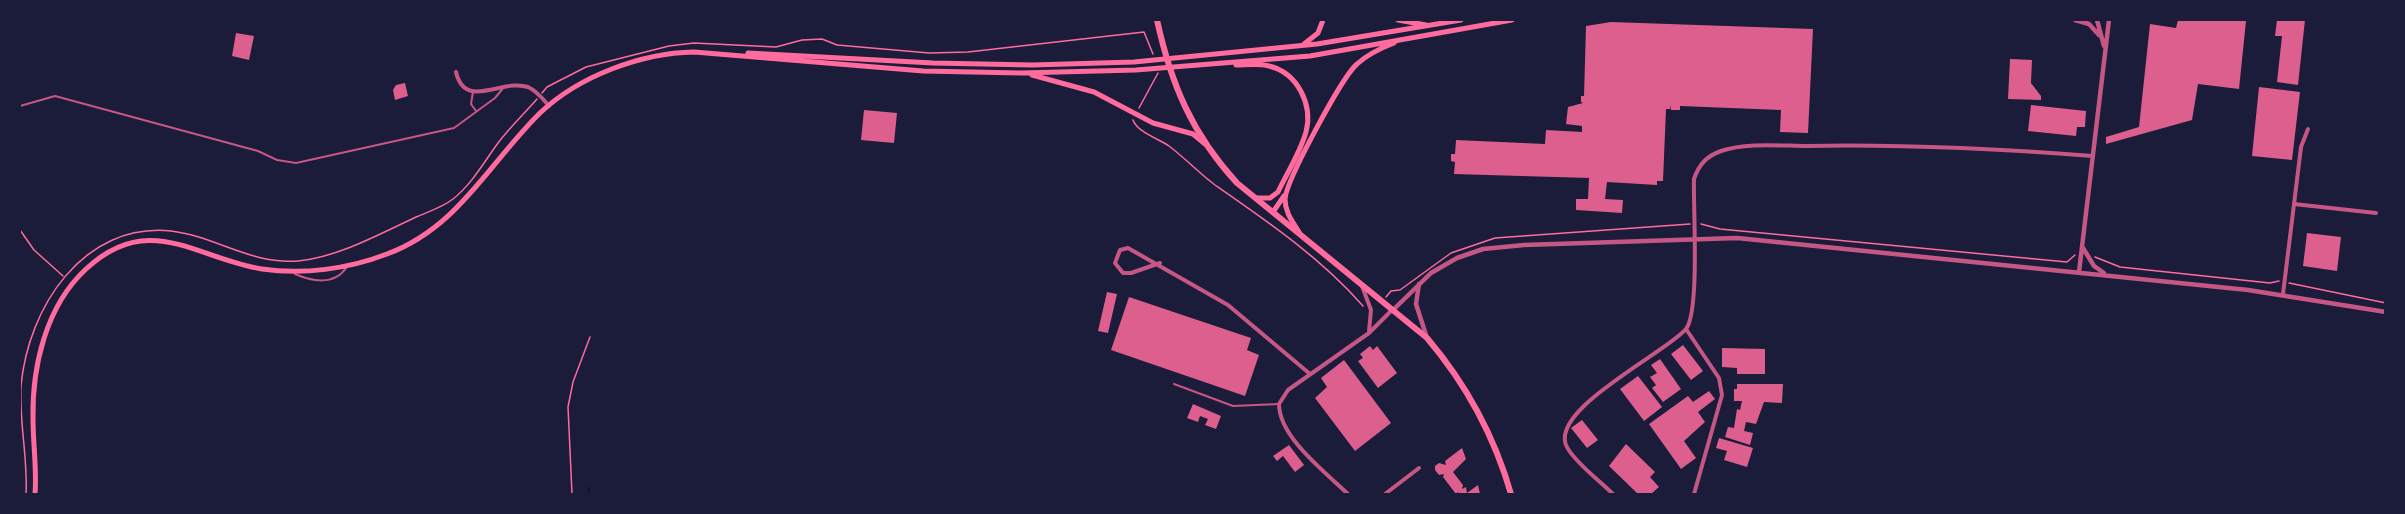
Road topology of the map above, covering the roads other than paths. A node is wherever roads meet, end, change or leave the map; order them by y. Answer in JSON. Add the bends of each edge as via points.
{"nodes":[{"id":1,"x":1157,"y":20,"type":"edge"},
{"id":2,"x":1323,"y":20,"type":"edge"},
{"id":3,"x":1398,"y":20,"type":"edge"},
{"id":4,"x":1461,"y":20,"type":"edge"},
{"id":5,"x":1512,"y":20,"type":"edge"},
{"id":6,"x":2075,"y":20,"type":"edge"},
{"id":7,"x":2097,"y":20,"type":"edge"},
{"id":8,"x":2109,"y":20,"type":"edge"},
{"id":9,"x":1427,"y":25,"type":"junction"},
{"id":10,"x":2099,"y":35,"type":"junction"},
{"id":11,"x":1407,"y":38,"type":"junction"},
{"id":12,"x":1302,"y":45,"type":"junction"},
{"id":13,"x":2104,"y":46,"type":"junction"},
{"id":14,"x":741,"y":54,"type":"junction"},
{"id":15,"x":1195,"y":66,"type":"junction"},
{"id":16,"x":456,"y":72,"type":"dead end"},
{"id":17,"x":1021,"y":73,"type":"junction"},
{"id":18,"x":504,"y":87,"type":"junction"},
{"id":19,"x":473,"y":92,"type":"junction"},
{"id":20,"x":20,"y":106,"type":"edge"},
{"id":21,"x":549,"y":106,"type":"junction"},
{"id":22,"x":476,"y":111,"type":"junction"},
{"id":23,"x":2308,"y":129,"type":"dead end"},
{"id":24,"x":1206,"y":144,"type":"junction"},
{"id":25,"x":2093,"y":156,"type":"junction"},
{"id":26,"x":1285,"y":195,"type":"junction"},
{"id":27,"x":1256,"y":198,"type":"junction"},
{"id":28,"x":2294,"y":204,"type":"junction"},
{"id":29,"x":1273,"y":212,"type":"junction"},
{"id":30,"x":2376,"y":213,"type":"dead end"},
{"id":31,"x":1300,"y":234,"type":"junction"},
{"id":32,"x":1694,"y":239,"type":"junction"},
{"id":33,"x":2083,"y":248,"type":"junction"},
{"id":34,"x":1160,"y":263,"type":"junction"},
{"id":35,"x":347,"y":266,"type":"junction"},
{"id":36,"x":289,"y":271,"type":"junction"},
{"id":37,"x":2079,"y":272,"type":"junction"},
{"id":38,"x":2106,"y":275,"type":"junction"},
{"id":39,"x":1359,"y":280,"type":"junction"},
{"id":40,"x":1419,"y":284,"type":"junction"},
{"id":41,"x":2283,"y":294,"type":"junction"},
{"id":42,"x":1394,"y":309,"type":"junction"},
{"id":43,"x":2385,"y":312,"type":"edge"},
{"id":44,"x":1686,"y":329,"type":"junction"},
{"id":45,"x":1369,"y":333,"type":"junction"},
{"id":46,"x":1427,"y":338,"type":"junction"},
{"id":47,"x":1310,"y":374,"type":"junction"},
{"id":48,"x":1174,"y":384,"type":"dead end"},
{"id":49,"x":1279,"y":404,"type":"junction"},
{"id":50,"x":1419,"y":468,"type":"dead end"},
{"id":51,"x":35,"y":495,"type":"edge"},
{"id":52,"x":1347,"y":495,"type":"edge"},
{"id":53,"x":1385,"y":495,"type":"edge"},
{"id":54,"x":1511,"y":495,"type":"edge"},
{"id":55,"x":1613,"y":495,"type":"edge"},
{"id":56,"x":1694,"y":495,"type":"edge"}],
"edges":[{"from":1,"to":24,"type":"main road","via":[[1172,78]]},
{"from":2,"to":12,"type":"main road","via":[[1318,33]]},
{"from":3,"to":9,"type":"main road"},
{"from":4,"to":9,"type":"main road"},
{"from":5,"to":11,"type":"main road"},
{"from":6,"to":10,"type":"street","via":[[2089,24]]},
{"from":7,"to":10,"type":"street"},
{"from":8,"to":13,"type":"street"},
{"from":9,"to":12,"type":"main road","via":[[1409,31]]},
{"from":10,"to":13,"type":"street"},
{"from":11,"to":15,"type":"main road","via":[[1310,56]]},
{"from":11,"to":26,"type":"main road","via":[[1372,52],[1342,82]]},
{"from":12,"to":14,"type":"main road","via":[[1134,62],[1021,65],[767,52]]},
{"from":13,"to":25,"type":"street"},
{"from":14,"to":17,"type":"main road","via":[[768,60],[923,71]]},
{"from":14,"to":21,"type":"main road","via":[[687,52],[638,61],[590,79]]},
{"from":15,"to":17,"type":"main road"},
{"from":15,"to":27,"type":"main road","via":[[1266,65],[1287,75],[1305,97],[1308,122],[1299,150],[1278,192],[1270,198]]},
{"from":16,"to":19,"type":"street","via":[[461,84]]},
{"from":17,"to":24,"type":"main road","via":[[1077,86],[1146,118],[1193,134]]},
{"from":18,"to":19,"type":"street"},
{"from":18,"to":21,"type":"street","via":[[524,86]]},
{"from":18,"to":22,"type":"lane"},
{"from":19,"to":22,"type":"lane","via":[[471,104]]},
{"from":20,"to":22,"type":"lane","via":[[55,96],[296,163],[454,128]]},
{"from":21,"to":35,"type":"main road","via":[[446,220],[403,248]]},
{"from":23,"to":28,"type":"street","via":[[2301,147]]},
{"from":24,"to":27,"type":"main road","via":[[1237,183]]},
{"from":25,"to":32,"type":"street","via":[[1866,145],[1723,150],[1706,158],[1694,179]]},
{"from":25,"to":33,"type":"street"},
{"from":26,"to":29,"type":"main road"},
{"from":26,"to":31,"type":"main road","via":[[1288,216]]},
{"from":27,"to":29,"type":"main road"},
{"from":28,"to":30,"type":"street"},
{"from":28,"to":41,"type":"street"},
{"from":29,"to":31,"type":"main road"},
{"from":31,"to":39,"type":"main road"},
{"from":32,"to":37,"type":"street","via":[[1766,240]]},
{"from":32,"to":40,"type":"street","via":[[1483,249],[1457,258]]},
{"from":32,"to":44,"type":"street","via":[[1693,304]]},
{"from":33,"to":37,"type":"street"},
{"from":33,"to":38,"type":"street","via":[[2094,266]]},
{"from":34,"to":34,"type":"street","via":[[1128,248],[1120,250],[1115,263],[1123,273]]},
{"from":34,"to":47,"type":"street","via":[[1228,305]]},
{"from":35,"to":36,"type":"main road"},
{"from":35,"to":36,"type":"lane","via":[[330,279],[312,280]]},
{"from":36,"to":51,"type":"main road","via":[[248,266],[163,241],[121,247],[86,268],[56,309],[37,367],[33,414]]},
{"from":37,"to":38,"type":"street"},
{"from":38,"to":41,"type":"street"},
{"from":39,"to":42,"type":"main road"},
{"from":39,"to":45,"type":"street","via":[[1371,309]]},
{"from":40,"to":42,"type":"street"},
{"from":40,"to":46,"type":"street","via":[[1416,304]]},
{"from":41,"to":43,"type":"street"},
{"from":42,"to":45,"type":"street"},
{"from":42,"to":46,"type":"main road"},
{"from":44,"to":55,"type":"street","via":[[1589,401],[1568,422],[1564,438],[1567,449]]},
{"from":44,"to":56,"type":"street","via":[[1719,378],[1722,395]]},
{"from":45,"to":47,"type":"street"},
{"from":46,"to":54,"type":"main road","via":[[1478,409]]},
{"from":47,"to":49,"type":"street","via":[[1288,390]]},
{"from":48,"to":49,"type":"lane","via":[[1233,406]]},
{"from":49,"to":52,"type":"street","via":[[1281,420],[1293,439]]},
{"from":50,"to":53,"type":"street"}]}
